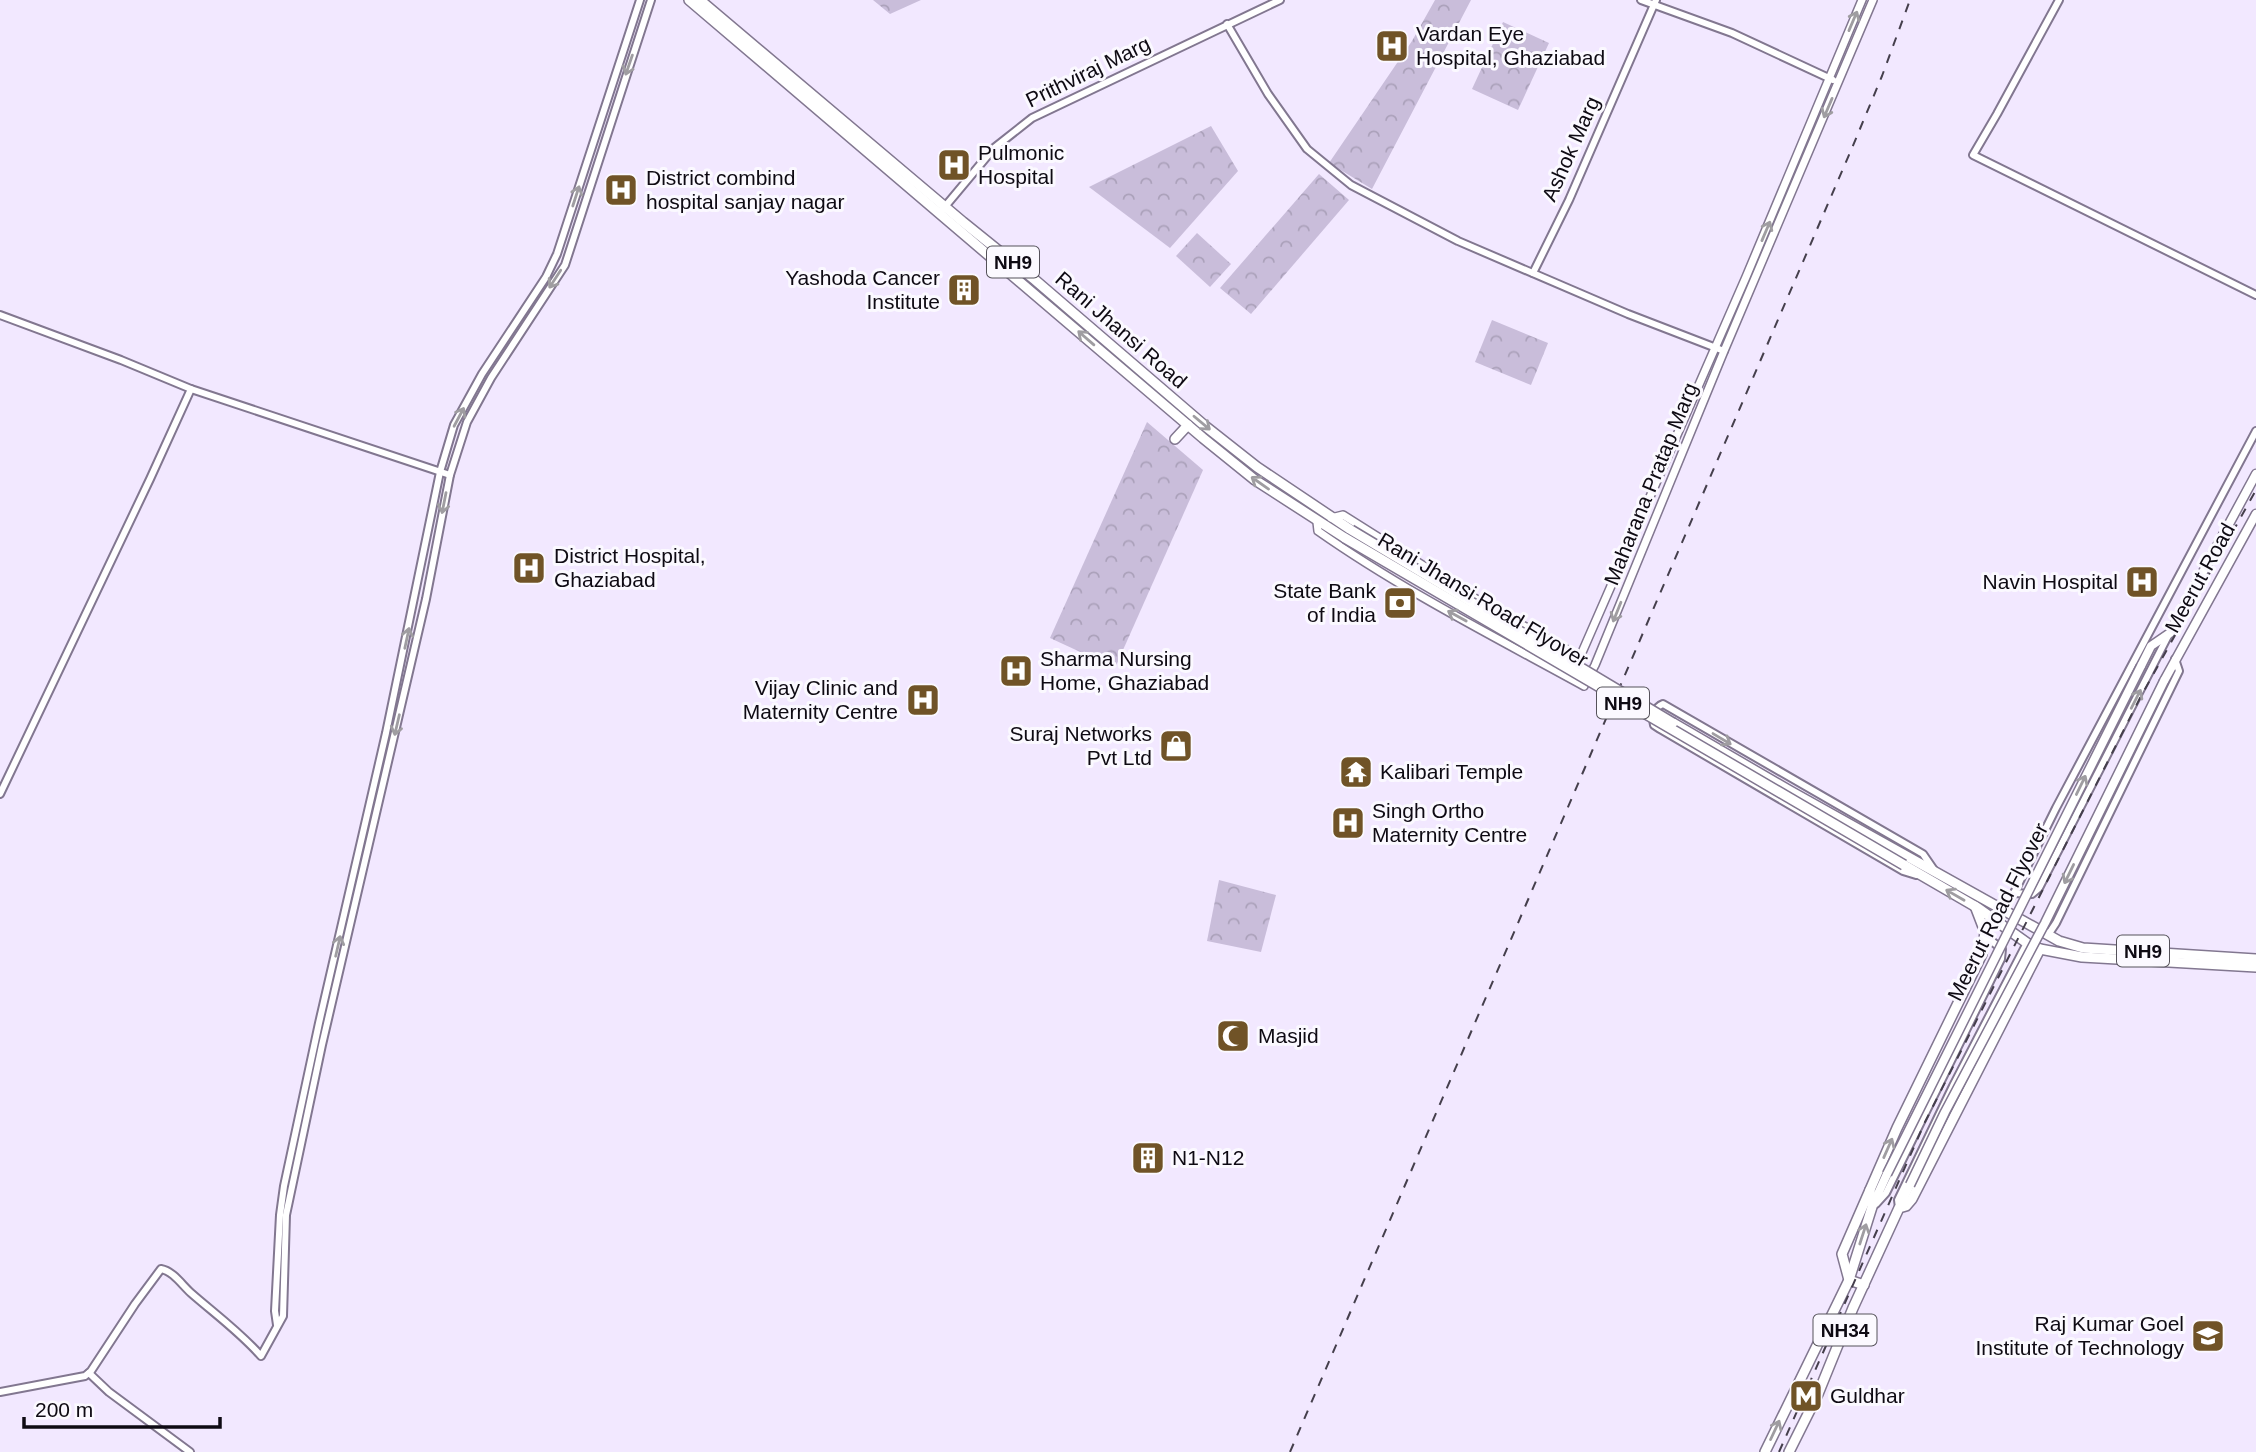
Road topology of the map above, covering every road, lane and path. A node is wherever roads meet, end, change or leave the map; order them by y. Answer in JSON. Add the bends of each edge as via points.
{"nodes":[{"id":1,"x":640,"y":0,"type":"edge"},
{"id":2,"x":651,"y":0,"type":"edge"},
{"id":3,"x":690,"y":0,"type":"edge"},
{"id":4,"x":700,"y":0,"type":"edge"},
{"id":5,"x":1280,"y":0,"type":"edge"},
{"id":6,"x":1642,"y":0,"type":"edge"},
{"id":7,"x":1862,"y":0,"type":"edge"},
{"id":8,"x":1873,"y":0,"type":"edge"},
{"id":9,"x":2059,"y":0,"type":"edge"},
{"id":10,"x":1655,"y":2,"type":"edge"},
{"id":11,"x":1227,"y":24,"type":"junction"},
{"id":12,"x":723,"y":26,"type":"junction"},
{"id":13,"x":1829,"y":79,"type":"junction"},
{"id":14,"x":1839,"y":82,"type":"junction"},
{"id":15,"x":943,"y":210,"type":"junction"},
{"id":16,"x":1533,"y":273,"type":"junction"},
{"id":17,"x":2256,"y":295,"type":"edge"},
{"id":18,"x":0,"y":315,"type":"edge"},
{"id":19,"x":1720,"y":350,"type":"junction"},
{"id":20,"x":1141,"y":371,"type":"junction"},
{"id":21,"x":1134,"y":379,"type":"junction"},
{"id":22,"x":1159,"y":387,"type":"junction"},
{"id":23,"x":191,"y":389,"type":"junction"},
{"id":24,"x":1152,"y":394,"type":"junction"},
{"id":25,"x":1188,"y":425,"type":"junction"},
{"id":26,"x":2256,"y":431,"type":"edge"},
{"id":27,"x":1175,"y":439,"type":"dead end"},
{"id":28,"x":439,"y":472,"type":"junction"},
{"id":29,"x":450,"y":475,"type":"junction"},
{"id":30,"x":2255,"y":479,"type":"edge"},
{"id":31,"x":2256,"y":514,"type":"edge"},
{"id":32,"x":1331,"y":518,"type":"junction"},
{"id":33,"x":1317,"y":522,"type":"junction"},
{"id":34,"x":2170,"y":633,"type":"junction"},
{"id":35,"x":1580,"y":657,"type":"junction"},
{"id":36,"x":2175,"y":659,"type":"junction"},
{"id":37,"x":1595,"y":665,"type":"junction"},
{"id":38,"x":2141,"y":666,"type":"joint"},
{"id":39,"x":0,"y":794,"type":"edge"},
{"id":40,"x":1936,"y":872,"type":"junction"},
{"id":41,"x":1924,"y":877,"type":"junction"},
{"id":42,"x":2014,"y":893,"type":"junction"},
{"id":43,"x":1975,"y":906,"type":"junction"},
{"id":44,"x":2001,"y":910,"type":"junction"},
{"id":45,"x":2048,"y":935,"type":"junction"},
{"id":46,"x":1985,"y":936,"type":"junction"},
{"id":47,"x":2027,"y":943,"type":"junction"},
{"id":48,"x":2040,"y":949,"type":"junction"},
{"id":49,"x":2256,"y":959,"type":"edge"},
{"id":50,"x":2015,"y":965,"type":"junction"},
{"id":51,"x":2256,"y":967,"type":"edge"},
{"id":52,"x":2030,"y":971,"type":"junction"},
{"id":53,"x":1869,"y":1189,"type":"junction"},
{"id":54,"x":1872,"y":1207,"type":"junction"},
{"id":55,"x":1899,"y":1208,"type":"junction"},
{"id":56,"x":1849,"y":1280,"type":"junction"},
{"id":57,"x":1864,"y":1285,"type":"junction"},
{"id":58,"x":278,"y":1325,"type":"junction"},
{"id":59,"x":89,"y":1373,"type":"junction"},
{"id":60,"x":0,"y":1392,"type":"edge"},
{"id":61,"x":190,"y":1452,"type":"edge"},
{"id":62,"x":1765,"y":1452,"type":"edge"},
{"id":63,"x":1789,"y":1452,"type":"edge"}],
"edges":[{"from":28,"to":1,"type":"street","one_way":true,"via":[[454,425],[557,254]]},
{"from":2,"to":29,"type":"street","one_way":true,"via":[[565,265],[485,389],[467,422]]},
{"from":3,"to":12,"type":"highway","name":"Rani Jhansi Road","number":"NH9"},
{"from":4,"to":12,"type":"highway","name":"Rani Jhansi Road","number":"NH9"},
{"from":5,"to":11,"type":"street","name":"Prithviraj Marg"},
{"from":6,"to":10,"type":"street"},
{"from":13,"to":7,"type":"main road","name":"Maharana Pratap Marg","one_way":true},
{"from":8,"to":14,"type":"main road","name":"Maharana Pratap Marg"},
{"from":9,"to":17,"type":"street","via":[[1973,155]]},
{"from":10,"to":13,"type":"street"},
{"from":10,"to":16,"type":"street","name":"Ashok Marg"},
{"from":11,"to":15,"type":"street","name":"Prithviraj Marg","via":[[1020,126],[994,148]]},
{"from":11,"to":16,"type":"street","via":[[1307,149],[1351,185],[1458,241]]},
{"from":12,"to":15,"type":"highway","name":"Rani Jhansi Road","number":"NH9"},
{"from":13,"to":14,"type":"street"},
{"from":19,"to":13,"type":"main road","name":"Maharana Pratap Marg","one_way":true},
{"from":14,"to":19,"type":"main road","name":"Maharana Pratap Marg","one_way":true},
{"from":15,"to":20,"type":"highway","name":"Rani Jhansi Road","number":"NH9","via":[[1035,280]]},
{"from":21,"to":15,"type":"highway","name":"Rani Jhansi Road","number":"NH9","one_way":true},
{"from":16,"to":19,"type":"street"},
{"from":18,"to":23,"type":"street"},
{"from":19,"to":35,"type":"main road","name":"Maharana Pratap Marg"},
{"from":19,"to":37,"type":"main road","name":"Maharana Pratap Marg","one_way":true},
{"from":20,"to":21,"type":"highway"},
{"from":20,"to":22,"type":"highway","name":"Rani Jhansi Road","number":"NH9"},
{"from":21,"to":24,"type":"highway","name":"Rani Jhansi Road","number":"NH9"},
{"from":22,"to":24,"type":"highway"},
{"from":22,"to":32,"type":"highway","name":"Rani Jhansi Road","number":"NH9","one_way":true,"via":[[1256,467]]},
{"from":23,"to":28,"type":"street"},
{"from":23,"to":39,"type":"street"},
{"from":24,"to":25,"type":"highway","name":"Rani Jhansi Road","number":"NH9"},
{"from":25,"to":27,"type":"highway"},
{"from":33,"to":25,"type":"highway","name":"Rani Jhansi Road","number":"NH9","one_way":true,"via":[[1255,480]]},
{"from":26,"to":42,"type":"street"},
{"from":28,"to":29,"type":"street"},
{"from":58,"to":28,"type":"street","one_way":true,"via":[[275,1311],[284,1186]]},
{"from":29,"to":58,"type":"street","one_way":true,"via":[[286,1215],[285,1302]]},
{"from":30,"to":34,"type":"main road","name":"Meerut Road"},
{"from":31,"to":36,"type":"main road","name":"Meerut Road"},
{"from":32,"to":35,"type":"main road","via":[[1343,515],[1484,604]]},
{"from":32,"to":40,"type":"highway","name":"Rani Jhansi Road Flyover","number":"NH9","bridge":true,"via":[[1778,784]]},
{"from":37,"to":33,"type":"main road","name":"Maharana Pratap Marg","one_way":true,"via":[[1584,687],[1343,549],[1318,531]]},
{"from":33,"to":41,"type":"highway","name":"Rani Jhansi Road Flyover","number":"NH9","bridge":true},
{"from":34,"to":38,"type":"main road","name":"Meerut Road","via":[[2151,646]]},
{"from":42,"to":34,"type":"street","one_way":true,"via":[[2032,894],[2039,888]]},
{"from":35,"to":37,"type":"main road"},
{"from":36,"to":45,"type":"street","via":[[2179,671],[2160,715]]},
{"from":36,"to":55,"type":"main road","name":"Meerut Road","number":"NH34","one_way":true,"bridge":true},
{"from":54,"to":38,"type":"main road","name":"Meerut Road Flyover","number":"NH34","one_way":true,"bridge":true},
{"from":41,"to":40,"type":"street","one_way":true,"via":[[1903,871],[1660,729],[1654,725],[1653,715],[1663,704],[1923,854]]},
{"from":40,"to":44,"type":"highway","number":"NH9"},
{"from":43,"to":41,"type":"highway","number":"NH9","one_way":true},
{"from":42,"to":44,"type":"street"},
{"from":43,"to":46,"type":"highway"},
{"from":43,"to":47,"type":"highway","number":"NH9"},
{"from":44,"to":45,"type":"highway","number":"NH9"},
{"from":45,"to":49,"type":"highway","number":"NH9","via":[[2083,948]]},
{"from":53,"to":46,"type":"highway","one_way":true,"via":[[1979,961]]},
{"from":46,"to":54,"type":"street","via":[[2002,949],[2001,959],[1886,1194]]},
{"from":47,"to":48,"type":"highway","number":"NH9"},
{"from":47,"to":50,"type":"street"},
{"from":48,"to":51,"type":"highway","number":"NH9","via":[[2082,957]]},
{"from":48,"to":52,"type":"highway"},
{"from":50,"to":52,"type":"highway"},
{"from":50,"to":55,"type":"street","via":[[1925,1143],[1898,1200]]},
{"from":52,"to":55,"type":"highway","via":[[1912,1199]]},
{"from":53,"to":54,"type":"highway"},
{"from":53,"to":56,"type":"highway","via":[[1842,1254]]},
{"from":56,"to":54,"type":"highway","number":"NH34","one_way":true},
{"from":55,"to":57,"type":"highway","number":"NH34"},
{"from":56,"to":57,"type":"highway"},
{"from":62,"to":56,"type":"highway","number":"NH34","one_way":true},
{"from":57,"to":63,"type":"highway","number":"NH34"},
{"from":58,"to":59,"type":"street","via":[[261,1356],[161,1269]]},
{"from":59,"to":60,"type":"street"},
{"from":59,"to":61,"type":"street"}]}
